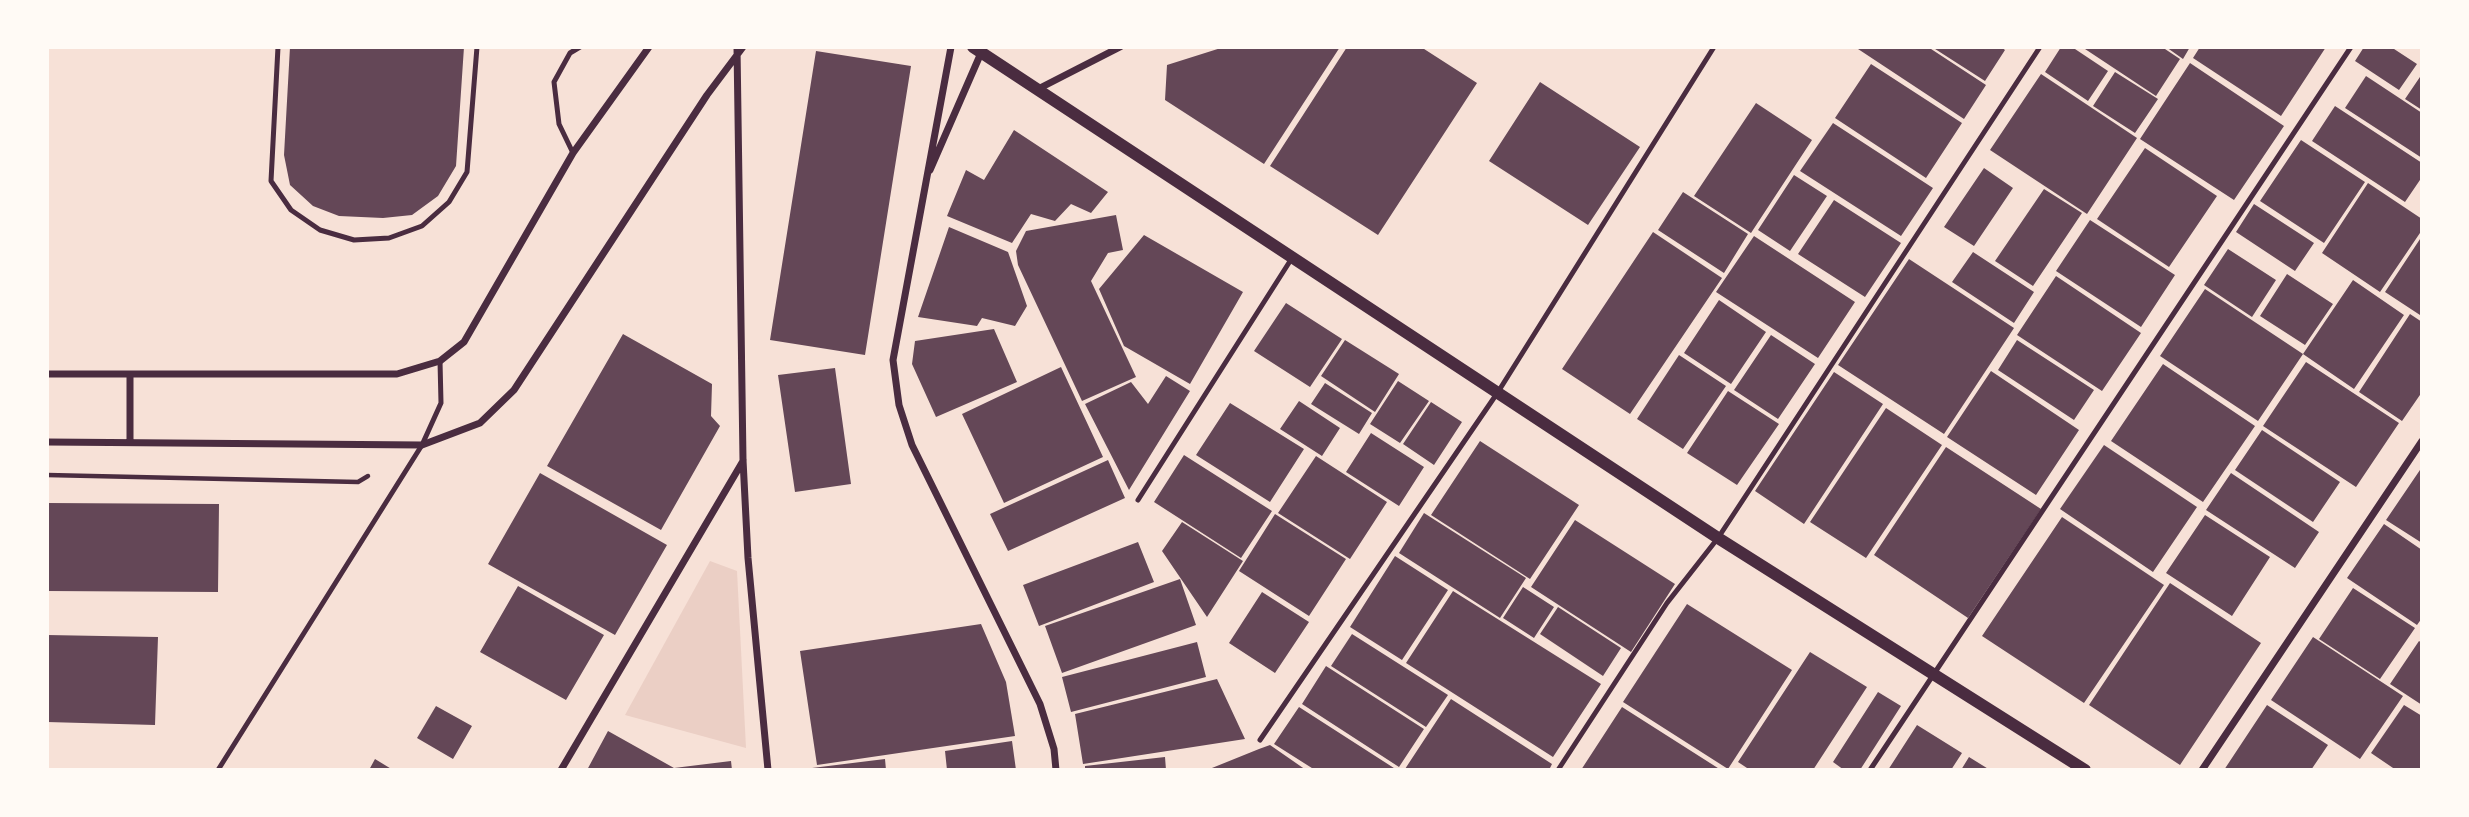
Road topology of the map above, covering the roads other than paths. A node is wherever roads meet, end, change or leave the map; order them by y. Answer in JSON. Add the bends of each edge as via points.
{"nodes":[{"id":1,"x":278,"y":47,"type":"edge"},
{"id":2,"x":477,"y":47,"type":"edge"},
{"id":3,"x":580,"y":47,"type":"edge"},
{"id":4,"x":649,"y":47,"type":"edge"},
{"id":5,"x":743,"y":47,"type":"edge"},
{"id":6,"x":951,"y":47,"type":"edge"},
{"id":7,"x":1120,"y":47,"type":"edge"},
{"id":8,"x":1714,"y":47,"type":"edge"},
{"id":9,"x":2040,"y":47,"type":"edge"},
{"id":10,"x":2351,"y":47,"type":"edge"},
{"id":11,"x":977,"y":50,"type":"edge"},
{"id":12,"x":737,"y":51,"type":"edge"},
{"id":13,"x":1038,"y":89,"type":"junction"},
{"id":14,"x":573,"y":153,"type":"junction"},
{"id":15,"x":926,"y":180,"type":"junction"},
{"id":16,"x":1293,"y":256,"type":"junction"},
{"id":17,"x":440,"y":361,"type":"junction"},
{"id":18,"x":47,"y":374,"type":"edge"},
{"id":19,"x":130,"y":374,"type":"junction"},
{"id":20,"x":1498,"y":392,"type":"junction"},
{"id":21,"x":130,"y":441,"type":"junction"},
{"id":22,"x":2422,"y":441,"type":"edge"},
{"id":23,"x":47,"y":442,"type":"edge"},
{"id":24,"x":422,"y":445,"type":"junction"},
{"id":25,"x":743,"y":460,"type":"junction"},
{"id":26,"x":1138,"y":500,"type":"dead end"},
{"id":27,"x":1718,"y":538,"type":"junction"},
{"id":28,"x":1934,"y":675,"type":"junction"},
{"id":29,"x":1259,"y":740,"type":"dead end"},
{"id":30,"x":218,"y":770,"type":"edge"},
{"id":31,"x":561,"y":770,"type":"edge"},
{"id":32,"x":768,"y":770,"type":"edge"},
{"id":33,"x":1056,"y":770,"type":"edge"},
{"id":34,"x":1558,"y":770,"type":"edge"},
{"id":35,"x":1871,"y":770,"type":"edge"},
{"id":36,"x":2085,"y":770,"type":"edge"},
{"id":37,"x":2202,"y":770,"type":"edge"}],
"edges":[{"from":1,"to":2,"type":"lane","via":[[271,181],[291,210],[320,230],[354,240],[389,238],[422,226],[449,202],[467,172]]},
{"from":3,"to":14,"type":"lane","via":[[570,53],[554,82],[559,124]]},
{"from":4,"to":14,"type":"street"},
{"from":5,"to":12,"type":"street"},
{"from":6,"to":15,"type":"street"},
{"from":7,"to":13,"type":"street"},
{"from":8,"to":20,"type":"lane"},
{"from":9,"to":27,"type":"lane"},
{"from":10,"to":28,"type":"lane"},
{"from":11,"to":13,"type":"street"},
{"from":11,"to":15,"type":"street"},
{"from":12,"to":24,"type":"street","via":[[514,390],[480,423]]},
{"from":12,"to":25,"type":"street"},
{"from":13,"to":16,"type":"street"},
{"from":14,"to":17,"type":"street","via":[[464,342]]},
{"from":15,"to":33,"type":"street","via":[[893,360],[899,405],[912,445],[1040,704]]},
{"from":16,"to":20,"type":"street"},
{"from":16,"to":26,"type":"lane"},
{"from":17,"to":19,"type":"street","via":[[397,374]]},
{"from":17,"to":24,"type":"lane","via":[[440,403]]},
{"from":18,"to":19,"type":"street"},
{"from":19,"to":21,"type":"street"},
{"from":20,"to":27,"type":"street"},
{"from":20,"to":29,"type":"lane"},
{"from":21,"to":23,"type":"street"},
{"from":21,"to":24,"type":"street"},
{"from":22,"to":37,"type":"street"},
{"from":24,"to":30,"type":"lane"},
{"from":25,"to":31,"type":"street"},
{"from":25,"to":32,"type":"street"},
{"from":27,"to":28,"type":"street"},
{"from":27,"to":34,"type":"lane","via":[[1667,603]]},
{"from":28,"to":35,"type":"lane"},
{"from":28,"to":36,"type":"street"}]}
